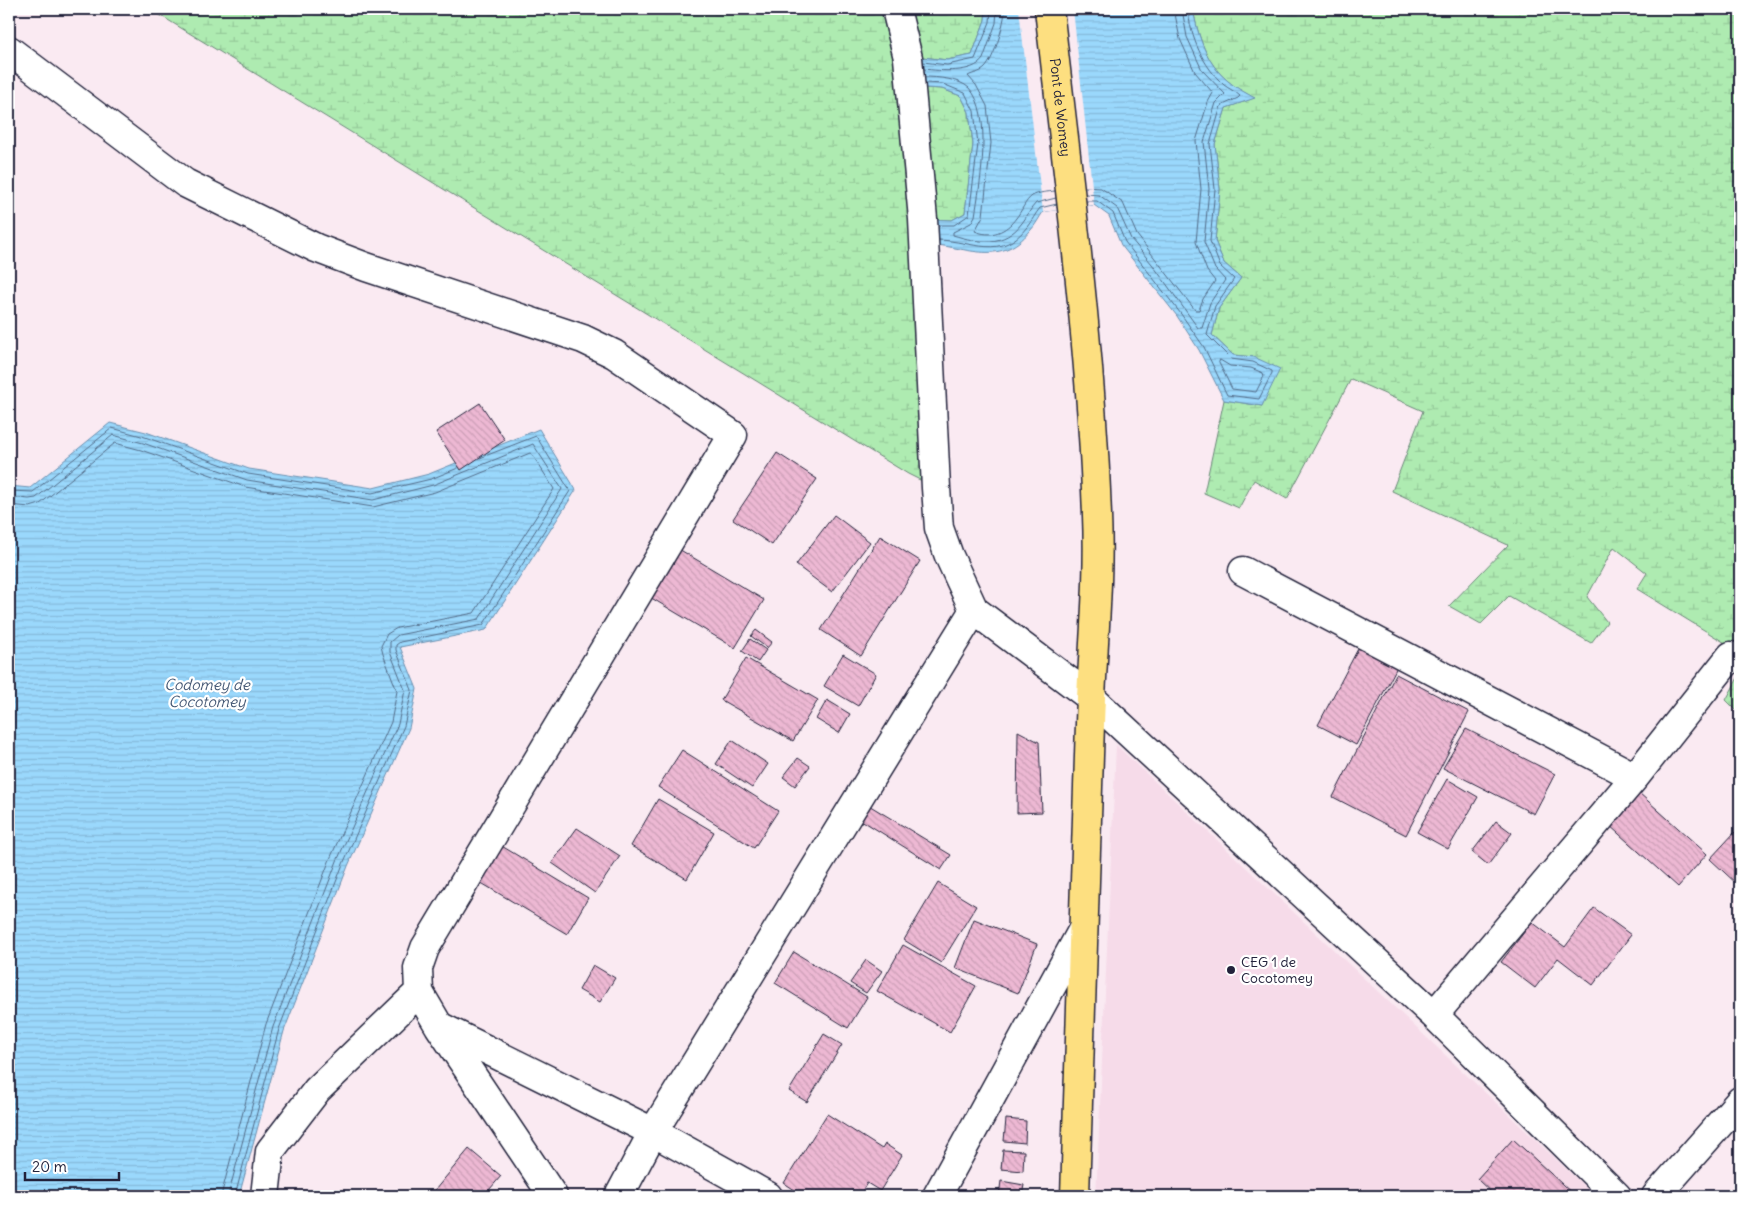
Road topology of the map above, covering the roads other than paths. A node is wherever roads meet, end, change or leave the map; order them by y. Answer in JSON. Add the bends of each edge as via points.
{"nodes":[{"id":1,"x":896,"y":9,"type":"edge"},
{"id":2,"x":1049,"y":9,"type":"edge"},
{"id":3,"x":9,"y":50,"type":"edge"},
{"id":4,"x":1243,"y":571,"type":"dead end"},
{"id":5,"x":974,"y":610,"type":"junction"},
{"id":6,"x":1731,"y":656,"type":"dead end"},
{"id":7,"x":1090,"y":697,"type":"junction"},
{"id":8,"x":1635,"y":778,"type":"junction"},
{"id":9,"x":1083,"y":929,"type":"junction"},
{"id":10,"x":419,"y":992,"type":"junction"},
{"id":11,"x":1434,"y":1015,"type":"junction"},
{"id":12,"x":439,"y":1026,"type":"junction"},
{"id":13,"x":1740,"y":1101,"type":"edge"},
{"id":14,"x":653,"y":1132,"type":"junction"},
{"id":15,"x":265,"y":1196,"type":"edge"},
{"id":16,"x":553,"y":1196,"type":"edge"},
{"id":17,"x":620,"y":1196,"type":"edge"},
{"id":18,"x":768,"y":1196,"type":"edge"},
{"id":19,"x":937,"y":1196,"type":"edge"},
{"id":20,"x":1075,"y":1196,"type":"edge"},
{"id":21,"x":1617,"y":1196,"type":"edge"},
{"id":22,"x":1656,"y":1196,"type":"edge"}],
"edges":[{"from":1,"to":5,"type":"street","via":[[908,58],[923,219],[939,528]]},
{"from":2,"to":7,"type":"main road","name":"Pont de Womey","via":[[1091,403],[1097,517]]},
{"from":3,"to":10,"type":"street","via":[[185,182],[316,248],[583,339],[614,354],[733,435],[425,948],[418,968]]},
{"from":4,"to":8,"type":"street"},
{"from":5,"to":7,"type":"street"},
{"from":5,"to":14,"type":"street"},
{"from":6,"to":8,"type":"street"},
{"from":7,"to":9,"type":"main road","name":"Pont de Womey"},
{"from":7,"to":11,"type":"street"},
{"from":8,"to":11,"type":"street"},
{"from":9,"to":19,"type":"street"},
{"from":9,"to":20,"type":"main road","name":"Pont de Womey"},
{"from":10,"to":12,"type":"street"},
{"from":10,"to":15,"type":"street","via":[[304,1104],[270,1151]]},
{"from":11,"to":21,"type":"street"},
{"from":12,"to":14,"type":"street"},
{"from":12,"to":16,"type":"street"},
{"from":13,"to":22,"type":"street"},
{"from":14,"to":17,"type":"street"},
{"from":14,"to":18,"type":"street"}]}
